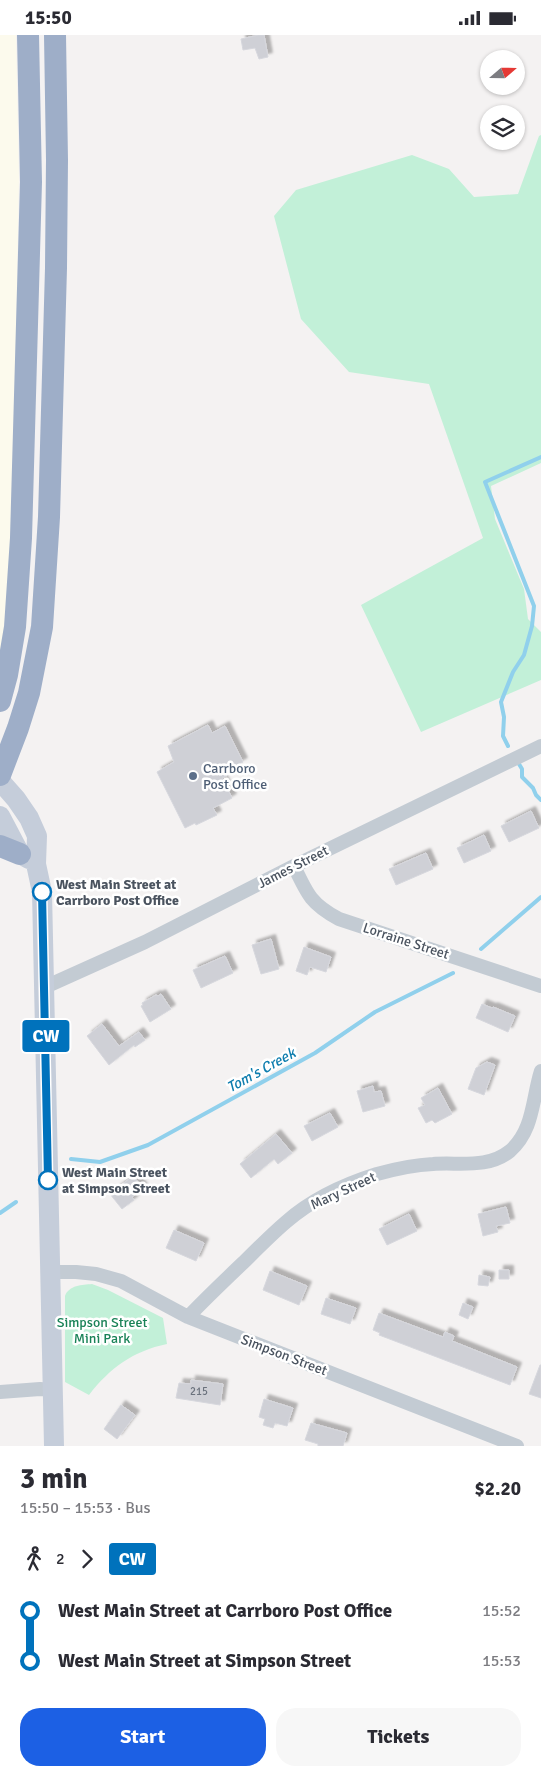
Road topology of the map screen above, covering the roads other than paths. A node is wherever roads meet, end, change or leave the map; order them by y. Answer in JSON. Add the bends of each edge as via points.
{"nodes":[{"id":1,"x":28,"y":35,"type":"edge"},
{"id":2,"x":55,"y":35,"type":"edge"},
{"id":3,"x":0,"y":701,"type":"edge"},
{"id":4,"x":541,"y":745,"type":"edge"},
{"id":5,"x":0,"y":775,"type":"edge"},
{"id":6,"x":0,"y":781,"type":"edge"},
{"id":7,"x":0,"y":816,"type":"edge"},
{"id":8,"x":19,"y":855,"type":"edge"},
{"id":9,"x":294,"y":866,"type":"junction"},
{"id":10,"x":541,"y":986,"type":"edge"},
{"id":11,"x":45,"y":987,"type":"junction"},
{"id":12,"x":541,"y":1071,"type":"edge"},
{"id":13,"x":51,"y":1273,"type":"junction"},
{"id":14,"x":188,"y":1317,"type":"junction"},
{"id":15,"x":52,"y":1390,"type":"junction"},
{"id":16,"x":0,"y":1392,"type":"edge"},
{"id":17,"x":54,"y":1446,"type":"edge"},
{"id":18,"x":517,"y":1446,"type":"edge"}],
"edges":[{"from":1,"to":3,"type":"highway","via":[[31,181],[20,556],[15,627]]},
{"from":2,"to":5,"type":"highway","via":[[56,268],[42,627],[29,693]]},
{"from":4,"to":9,"type":"street","name":"James Street"},
{"from":6,"to":8,"type":"main road","via":[[29,817],[37,836]]},
{"from":7,"to":8,"type":"main road"},
{"from":8,"to":11,"type":"main road","via":[[42,892]]},
{"from":9,"to":10,"type":"street","name":"Lorraine Street","via":[[312,900],[339,919]]},
{"from":9,"to":11,"type":"street","name":"James Street","via":[[145,942]]},
{"from":11,"to":13,"type":"main road"},
{"from":12,"to":14,"type":"street","name":"Mary Street","via":[[528,1127],[510,1151],[477,1164],[434,1164],[394,1169],[360,1179],[330,1193],[287,1221]]},
{"from":13,"to":14,"type":"street","name":"Simpson Street","via":[[76,1272],[110,1277]]},
{"from":13,"to":15,"type":"main road"},
{"from":14,"to":18,"type":"street","name":"Simpson Street"},
{"from":15,"to":16,"type":"street"},
{"from":15,"to":17,"type":"main road"}]}
